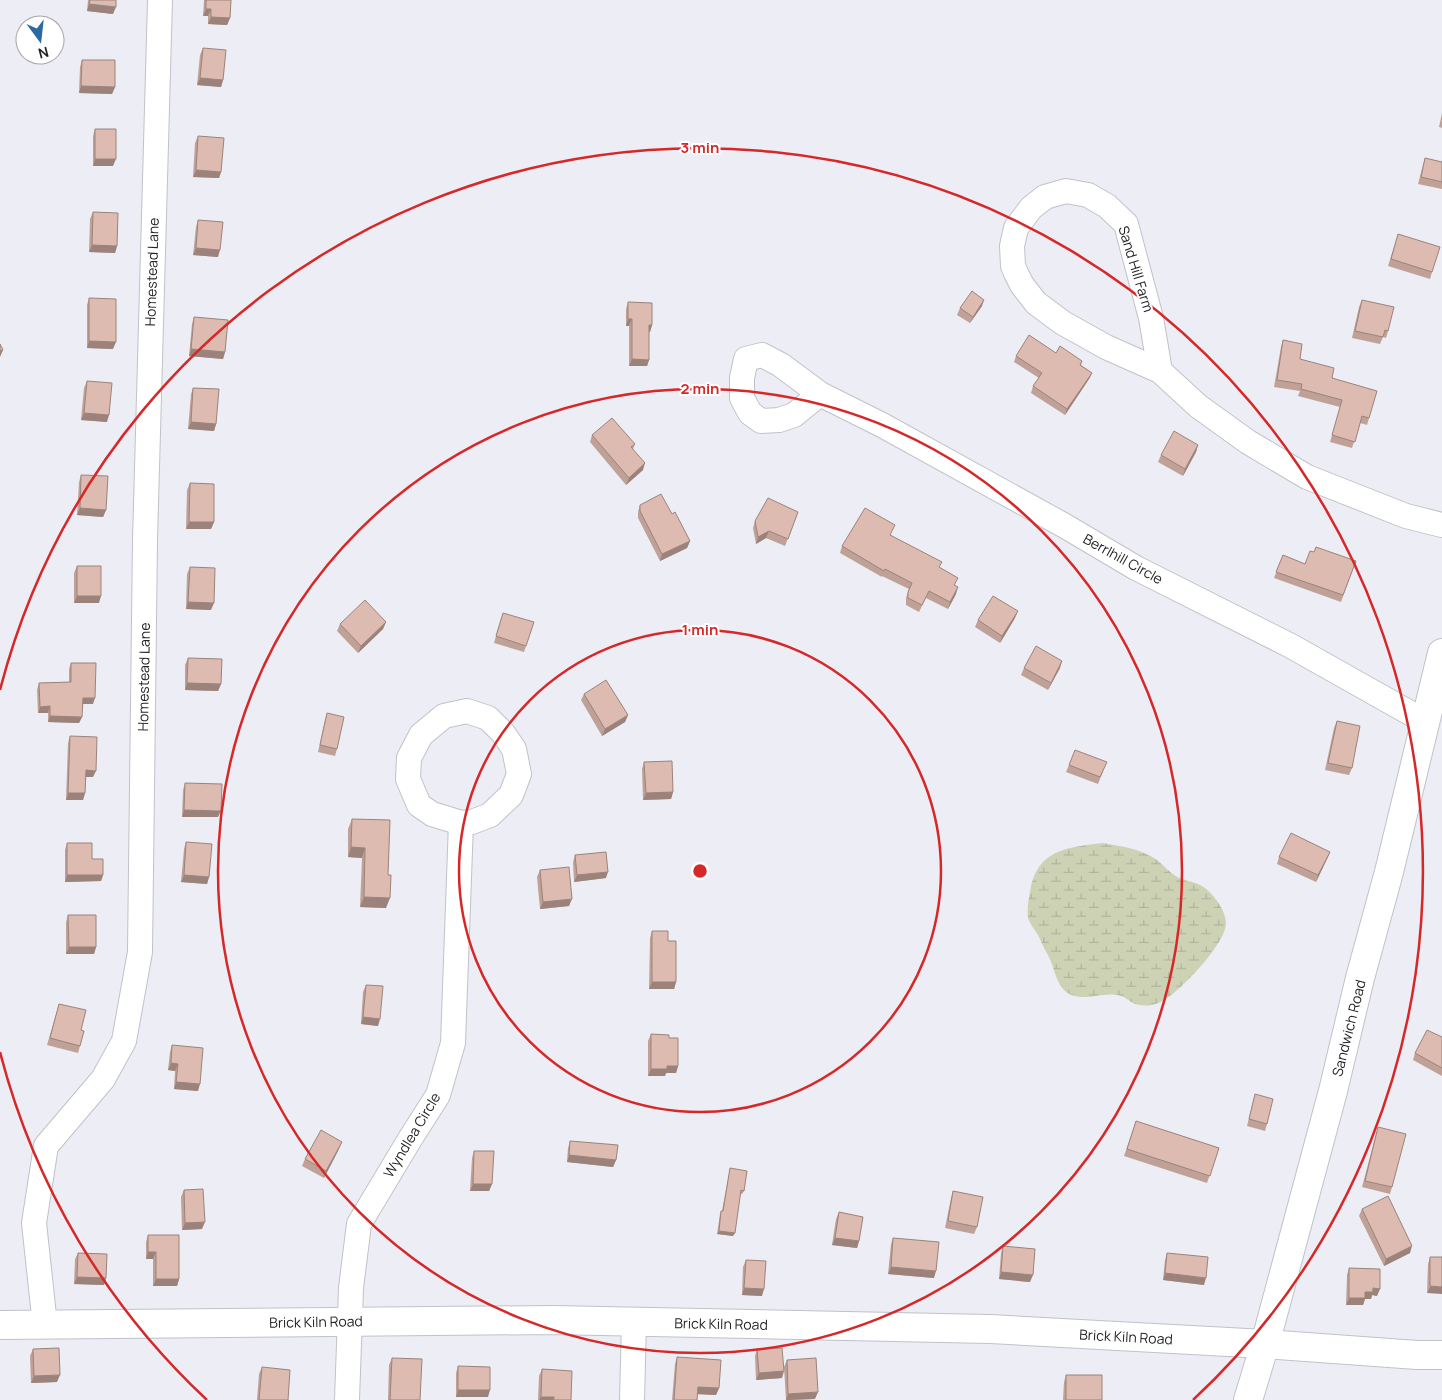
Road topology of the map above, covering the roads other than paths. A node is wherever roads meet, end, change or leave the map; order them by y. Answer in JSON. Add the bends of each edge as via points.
{"nodes":[{"id":1,"x":160,"y":0,"type":"edge"},
{"id":2,"x":1160,"y":371,"type":"junction"},
{"id":3,"x":820,"y":394,"type":"dead end"},
{"id":4,"x":1442,"y":525,"type":"edge"},
{"id":5,"x":1442,"y":653,"type":"edge"},
{"id":6,"x":1426,"y":722,"type":"junction"},
{"id":7,"x":460,"y":823,"type":"junction"},
{"id":8,"x":350,"y":1322,"type":"junction"},
{"id":9,"x":634,"y":1322,"type":"junction"},
{"id":10,"x":0,"y":1325,"type":"edge"},
{"id":11,"x":45,"y":1325,"type":"junction"},
{"id":12,"x":1264,"y":1344,"type":"junction"},
{"id":13,"x":1442,"y":1355,"type":"edge"},
{"id":14,"x":347,"y":1400,"type":"edge"},
{"id":15,"x":632,"y":1400,"type":"edge"},
{"id":16,"x":1248,"y":1400,"type":"edge"}],
"edges":[{"from":1,"to":11,"type":"street","name":"Homestead Lane","via":[[145,540],[140,952],[124,1041],[103,1079],[46,1146],[34,1224]]},
{"from":2,"to":2,"type":"street","name":"Sand Hill Farm","via":[[1063,323],[1036,303],[1022,285],[1013,266],[1012,246],[1016,228],[1031,208],[1045,197],[1066,191],[1088,195],[1107,206],[1126,224],[1151,318]]},
{"from":2,"to":4,"type":"street","name":"Sand Hill Farm","via":[[1198,406],[1248,442],[1307,477],[1406,516]]},
{"from":3,"to":6,"type":"street","name":"BerrIhill Circle","via":[[891,430],[1136,568],[1292,646]]},
{"from":5,"to":6,"type":"main road","name":"Sandwich Road"},
{"from":6,"to":12,"type":"main road","name":"Sandwich Road","via":[[1333,1091]]},
{"from":7,"to":7,"type":"street","via":[[432,814],[420,805],[408,779],[409,758],[421,735],[444,716],[467,711],[488,718],[504,733],[514,749],[519,774],[511,795],[490,816]]},
{"from":7,"to":8,"type":"street","name":"Wyndlea Circle","via":[[453,1043],[438,1095],[359,1224]]},
{"from":8,"to":9,"type":"main road","name":"Brick Kiln Road"},
{"from":8,"to":11,"type":"main road","name":"Brick Kiln Road"},
{"from":8,"to":14,"type":"street","name":"Wyndlea Circle"},
{"from":9,"to":12,"type":"main road","name":"Brick Kiln Road","via":[[990,1329]]},
{"from":9,"to":15,"type":"street"},
{"from":10,"to":11,"type":"main road","name":"Brick Kiln Road"},
{"from":12,"to":13,"type":"main road","name":"Brick Kiln Road"},
{"from":12,"to":16,"type":"main road","name":"Sandwich Road"}]}
